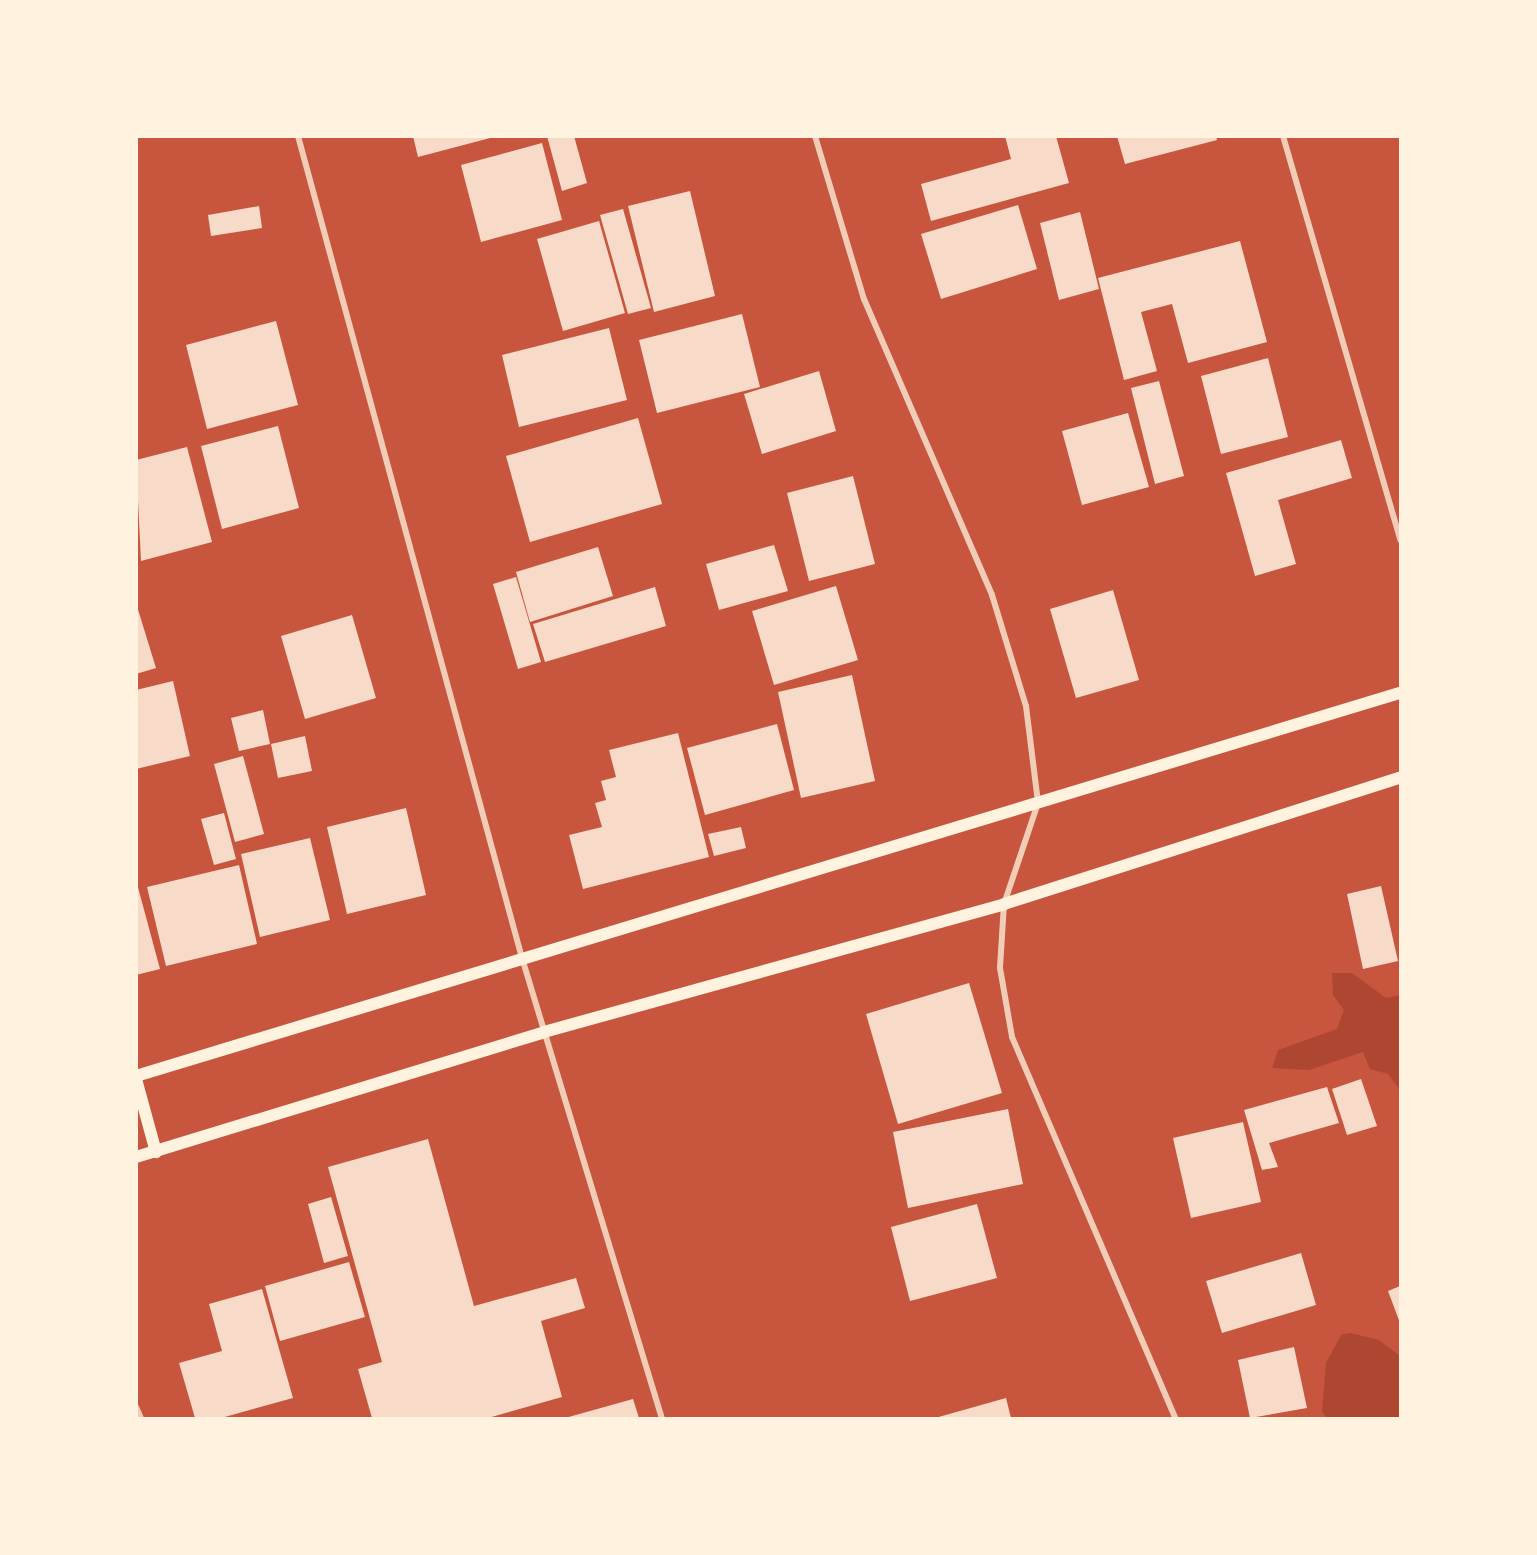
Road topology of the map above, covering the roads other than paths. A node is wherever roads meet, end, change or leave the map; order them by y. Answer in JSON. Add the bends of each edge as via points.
{"nodes":[{"id":1,"x":298,"y":136,"type":"edge"},
{"id":2,"x":815,"y":136,"type":"edge"},
{"id":3,"x":1283,"y":136,"type":"edge"},
{"id":4,"x":1401,"y":540,"type":"edge"},
{"id":5,"x":1401,"y":693,"type":"edge"},
{"id":6,"x":1401,"y":778,"type":"edge"},
{"id":7,"x":1038,"y":804,"type":"junction"},
{"id":8,"x":1004,"y":904,"type":"junction"},
{"id":9,"x":522,"y":958,"type":"junction"},
{"id":10,"x":544,"y":1032,"type":"junction"},
{"id":11,"x":136,"y":1077,"type":"edge"},
{"id":12,"x":156,"y":1152,"type":"junction"},
{"id":13,"x":136,"y":1157,"type":"edge"},
{"id":14,"x":136,"y":1407,"type":"edge"},
{"id":15,"x":141,"y":1419,"type":"edge"},
{"id":16,"x":662,"y":1419,"type":"edge"},
{"id":17,"x":1175,"y":1419,"type":"edge"}],
"edges":[{"from":1,"to":9,"type":"street"},
{"from":2,"to":7,"type":"street","via":[[868,310],[992,595],[1026,706]]},
{"from":3,"to":4,"type":"street"},
{"from":5,"to":7,"type":"main road"},
{"from":6,"to":8,"type":"main road"},
{"from":7,"to":8,"type":"street"},
{"from":7,"to":9,"type":"main road"},
{"from":8,"to":10,"type":"main road"},
{"from":8,"to":17,"type":"street","via":[[1000,968],[1012,1037]]},
{"from":9,"to":10,"type":"street"},
{"from":9,"to":11,"type":"main road"},
{"from":10,"to":12,"type":"main road"},
{"from":10,"to":16,"type":"street"},
{"from":11,"to":12,"type":"main road"},
{"from":12,"to":13,"type":"main road"},
{"from":14,"to":15,"type":"street"}]}
